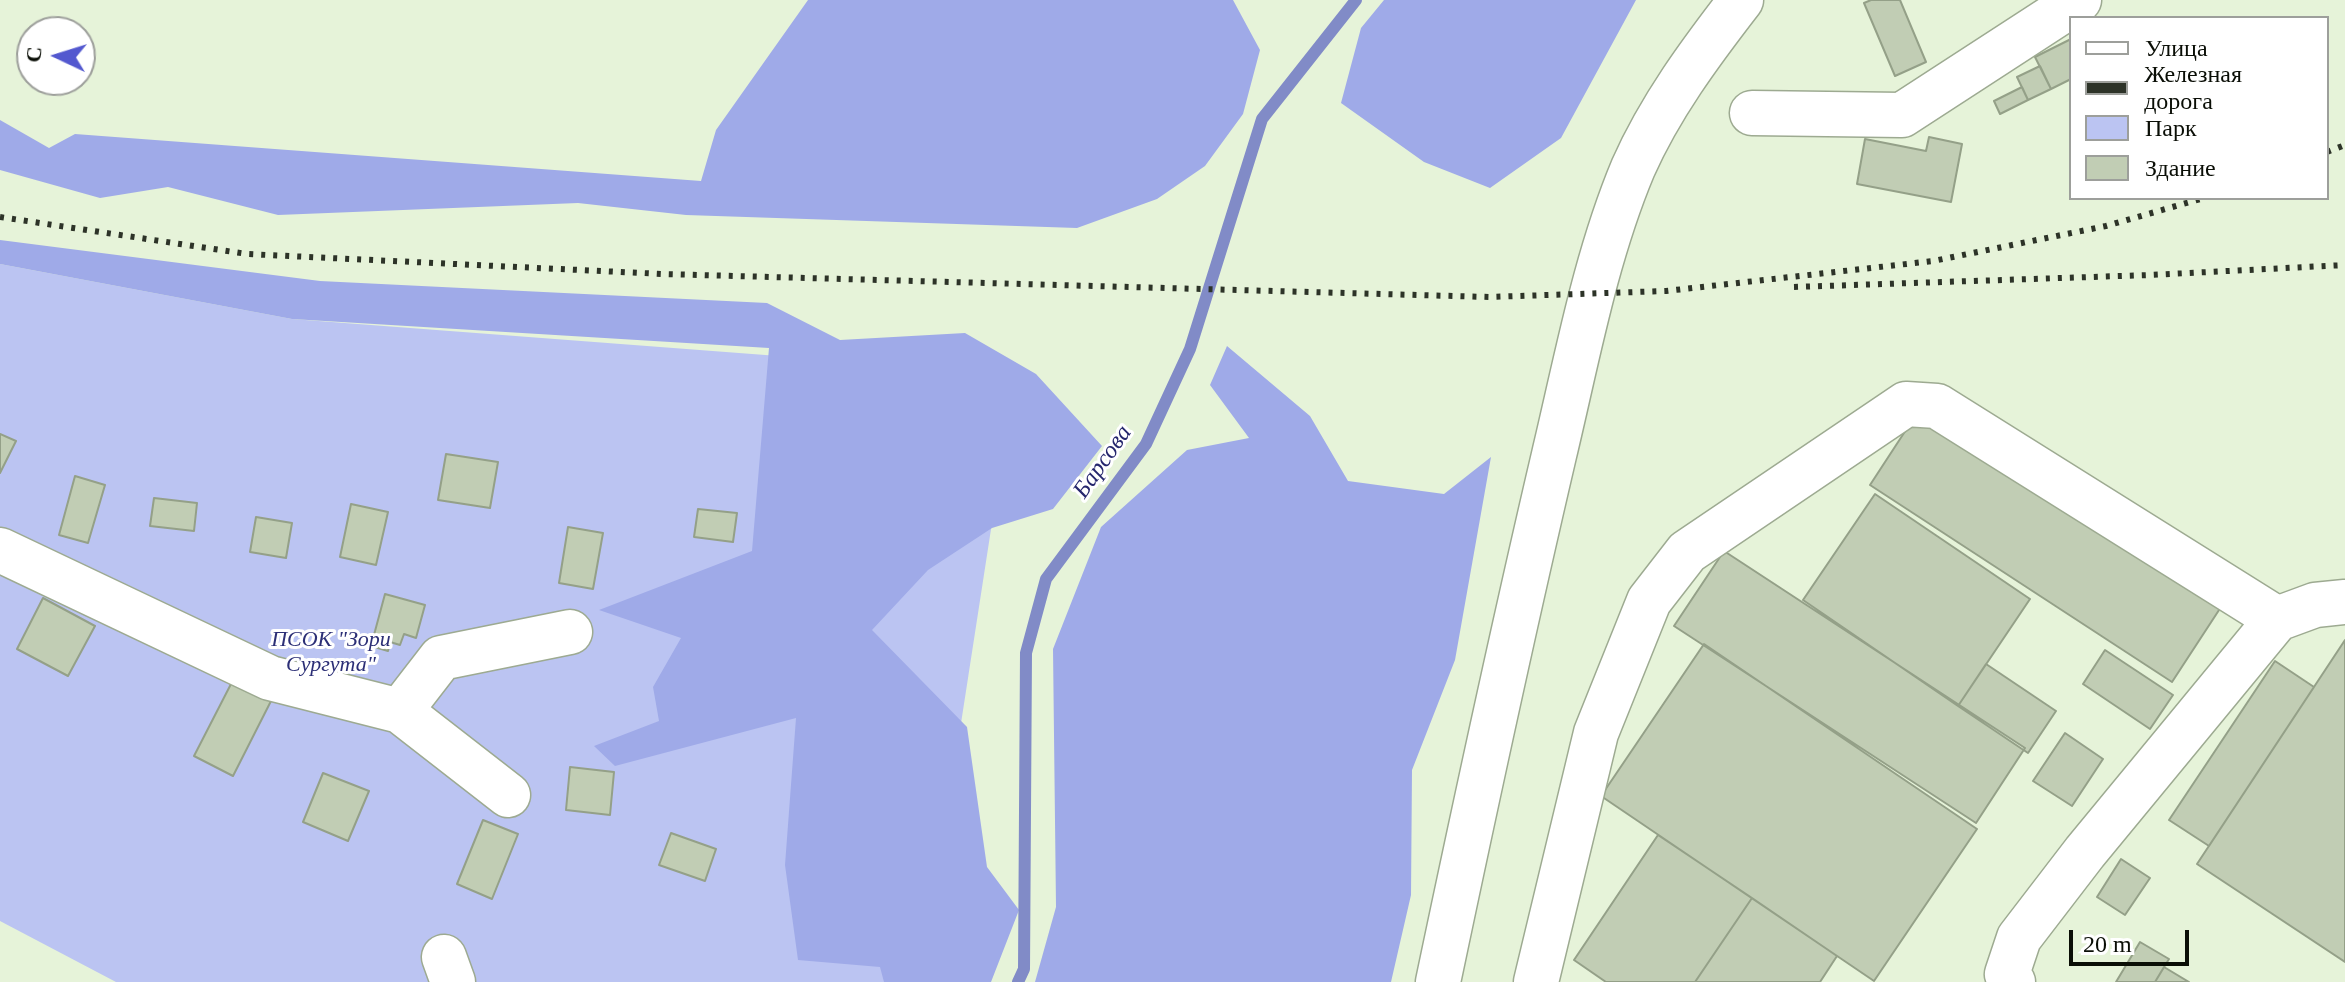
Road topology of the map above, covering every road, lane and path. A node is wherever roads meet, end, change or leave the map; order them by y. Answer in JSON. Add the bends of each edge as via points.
{"nodes":[{"id":1,"x":1741,"y":0,"type":"edge"},
{"id":2,"x":2079,"y":0,"type":"edge"},
{"id":3,"x":1752,"y":113,"type":"dead end"},
{"id":4,"x":0,"y":550,"type":"edge"},
{"id":5,"x":2345,"y":602,"type":"edge"},
{"id":6,"x":2277,"y":619,"type":"junction"},
{"id":7,"x":570,"y":632,"type":"dead end"},
{"id":8,"x":400,"y":711,"type":"junction"},
{"id":9,"x":508,"y":795,"type":"dead end"},
{"id":10,"x":1438,"y":982,"type":"edge"},
{"id":11,"x":1536,"y":982,"type":"edge"},
{"id":12,"x":2013,"y":982,"type":"edge"}],
"edges":[{"from":1,"to":10,"type":"street","via":[[1656,122],[1618,208],[1510,641]]},
{"from":2,"to":3,"type":"street","via":[[1902,115]]},
{"from":4,"to":8,"type":"street","via":[[270,678]]},
{"from":5,"to":6,"type":"street","via":[[2315,605]]},
{"from":6,"to":11,"type":"street","via":[[1937,406],[1906,404],[1687,552],[1649,601],[1596,733]]},
{"from":6,"to":12,"type":"street","via":[[2019,938],[2007,974]]},
{"from":7,"to":8,"type":"street","via":[[441,658]]},
{"from":8,"to":9,"type":"street"}]}
